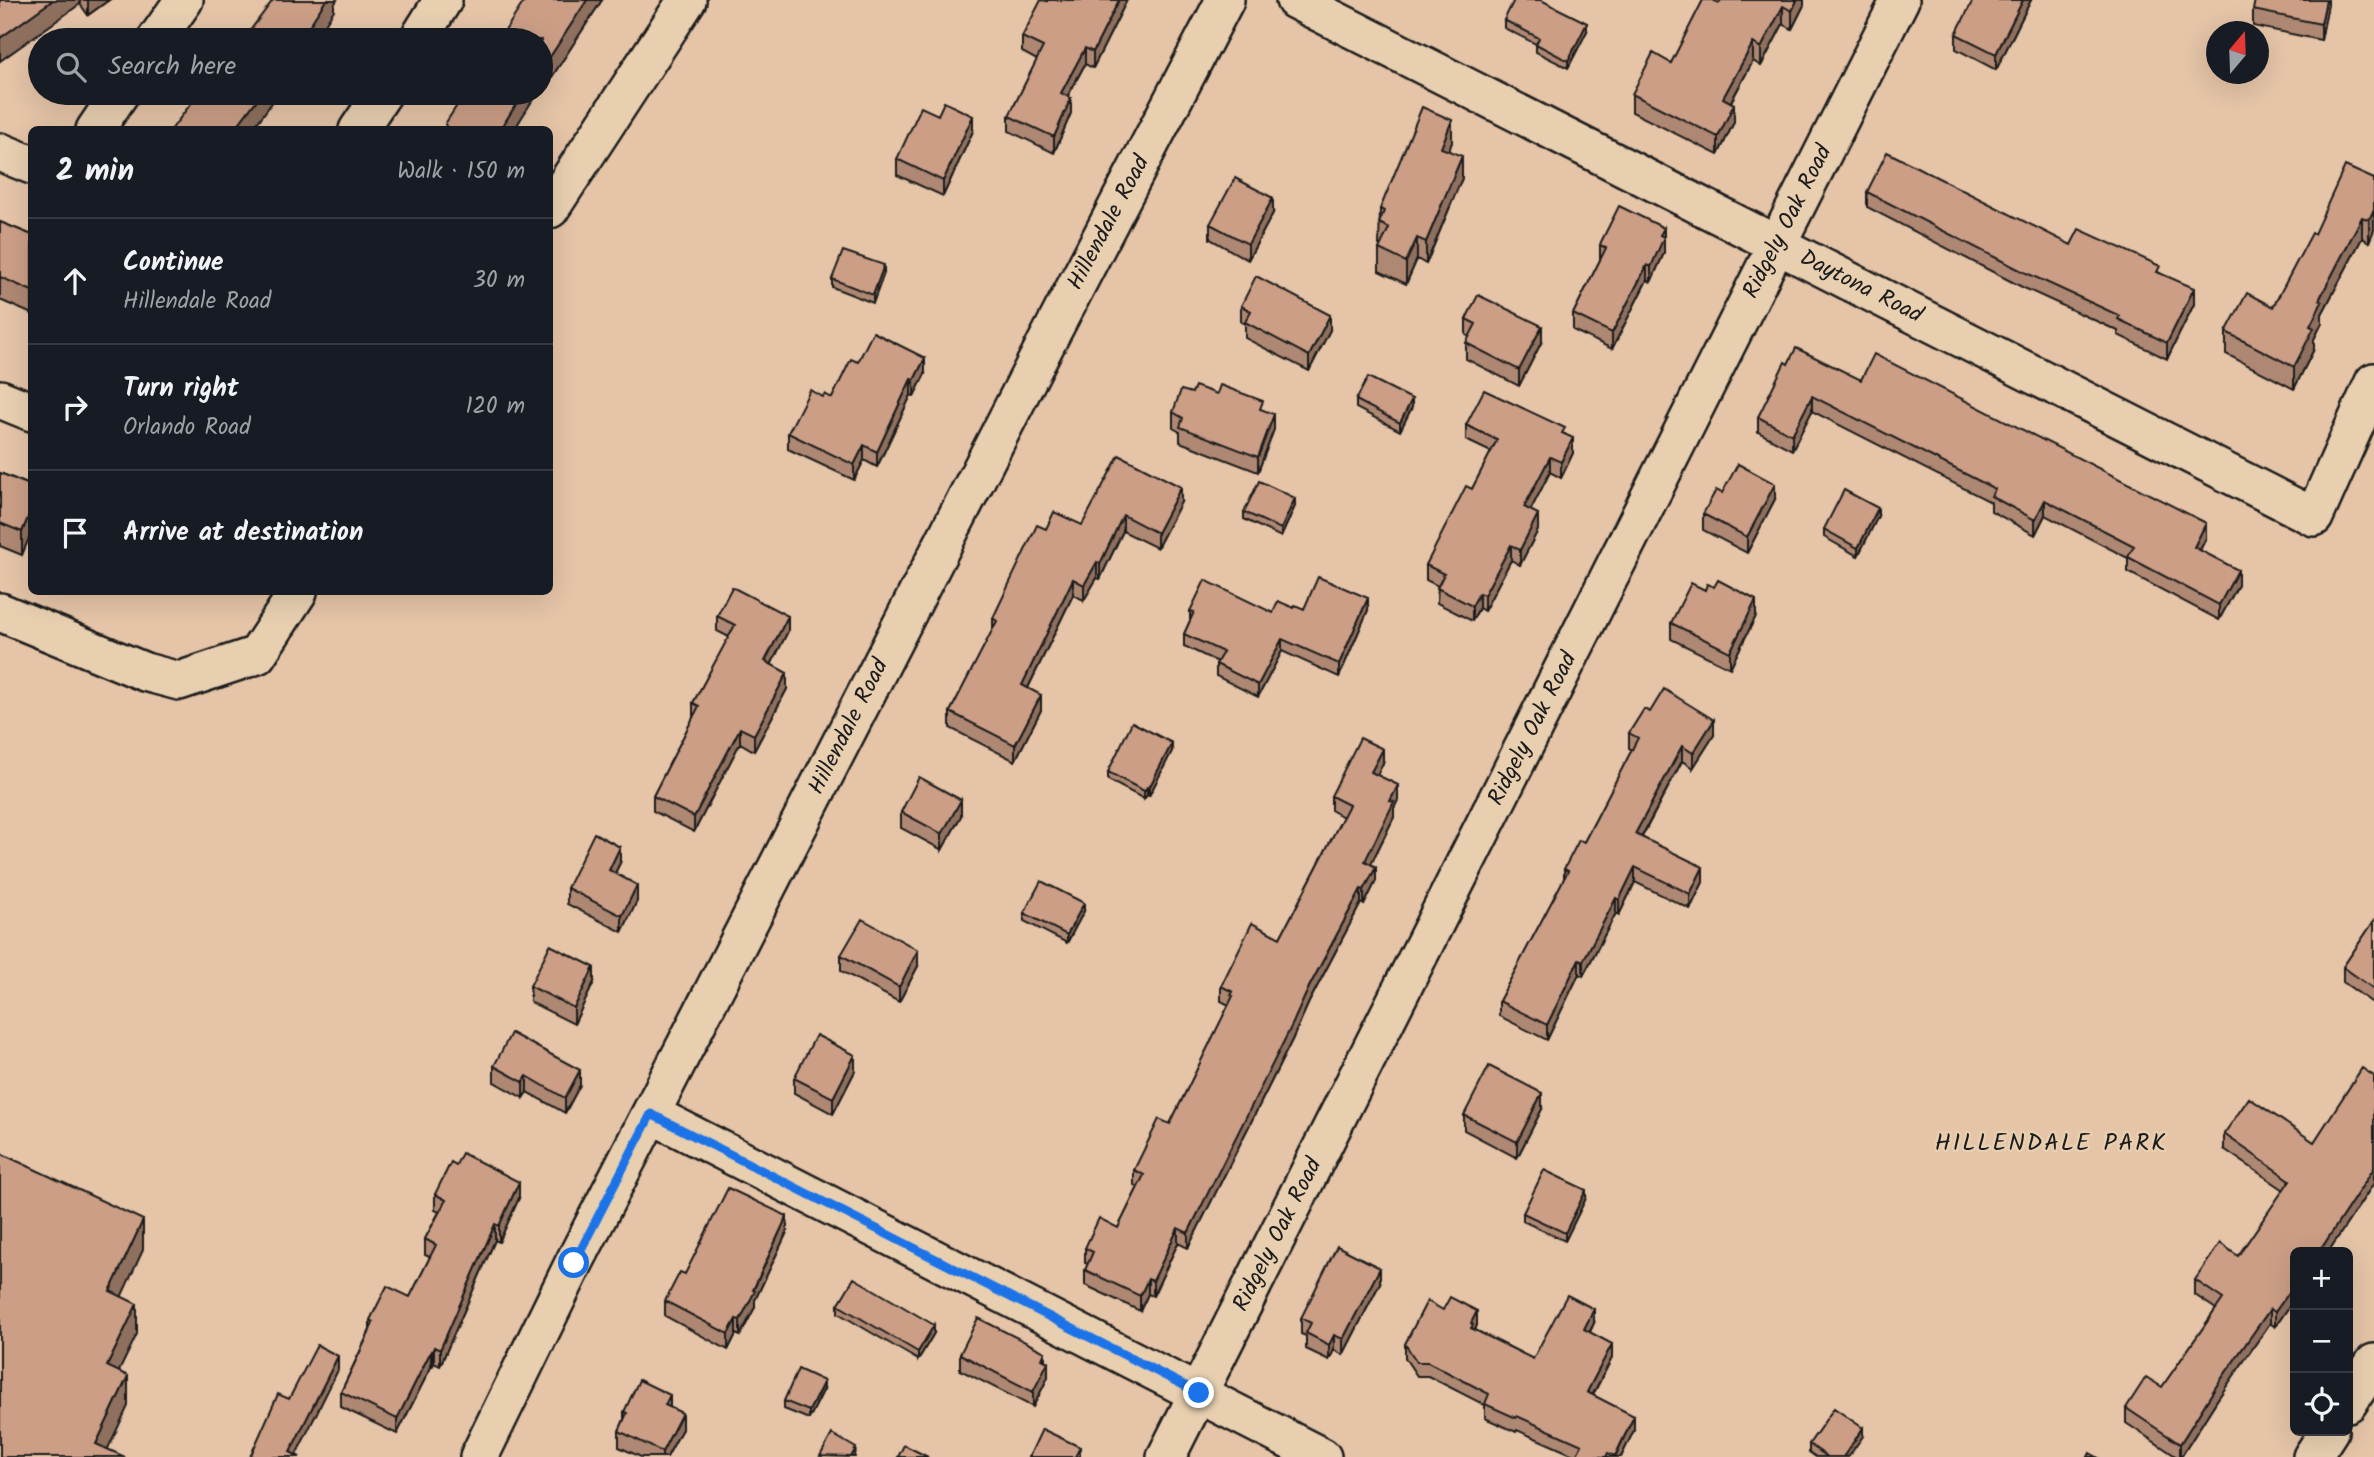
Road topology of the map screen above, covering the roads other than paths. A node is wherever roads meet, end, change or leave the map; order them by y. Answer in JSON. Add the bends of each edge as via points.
{"nodes":[{"id":1,"x":184,"y":0,"type":"edge"},
{"id":2,"x":443,"y":0,"type":"edge"},
{"id":3,"x":687,"y":0,"type":"edge"},
{"id":4,"x":1225,"y":0,"type":"edge"},
{"id":5,"x":1295,"y":0,"type":"edge"},
{"id":6,"x":1900,"y":0,"type":"edge"},
{"id":7,"x":164,"y":28,"type":"edge"},
{"id":8,"x":426,"y":28,"type":"edge"},
{"id":9,"x":112,"y":105,"type":"edge"},
{"id":10,"x":375,"y":105,"type":"edge"},
{"id":11,"x":98,"y":126,"type":"edge"},
{"id":12,"x":361,"y":126,"type":"edge"},
{"id":13,"x":0,"y":152,"type":"edge"},
{"id":14,"x":28,"y":163,"type":"edge"},
{"id":15,"x":553,"y":204,"type":"edge"},
{"id":16,"x":1777,"y":244,"type":"junction"},
{"id":17,"x":2374,"y":382,"type":"edge"},
{"id":18,"x":0,"y":399,"type":"edge"},
{"id":19,"x":28,"y":410,"type":"edge"},
{"id":20,"x":296,"y":595,"type":"edge"},
{"id":21,"x":0,"y":612,"type":"edge"},
{"id":22,"x":651,"y":1114,"type":"junction"},
{"id":23,"x":2374,"y":1363,"type":"edge"},
{"id":24,"x":1199,"y":1393,"type":"junction"},
{"id":25,"x":2353,"y":1395,"type":"edge"},
{"id":26,"x":2326,"y":1436,"type":"edge"},
{"id":27,"x":479,"y":1457,"type":"edge"},
{"id":28,"x":1166,"y":1457,"type":"edge"},
{"id":29,"x":1322,"y":1457,"type":"edge"},
{"id":30,"x":2312,"y":1457,"type":"edge"}],
"edges":[{"from":1,"to":7,"type":"street"},
{"from":2,"to":8,"type":"street"},
{"from":3,"to":15,"type":"street"},
{"from":4,"to":22,"type":"street","name":"Hillendale Road"},
{"from":5,"to":16,"type":"street","name":"Daytona Road"},
{"from":6,"to":16,"type":"street","name":"Ridgely Oak Road"},
{"from":9,"to":11,"type":"street"},
{"from":10,"to":12,"type":"street"},
{"from":13,"to":14,"type":"street"},
{"from":16,"to":17,"type":"street","name":"Daytona Road","via":[[2314,517]]},
{"from":16,"to":24,"type":"street","name":"Ridgely Oak Road"},
{"from":18,"to":19,"type":"street"},
{"from":20,"to":21,"type":"street","via":[[257,655],[179,681],[145,672]]},
{"from":22,"to":24,"type":"street"},
{"from":22,"to":27,"type":"street","name":"Hillendale Road"},
{"from":23,"to":25,"type":"street"},
{"from":24,"to":28,"type":"street","name":"Ridgely Oak Road"},
{"from":24,"to":29,"type":"street"},
{"from":26,"to":30,"type":"street"}]}
